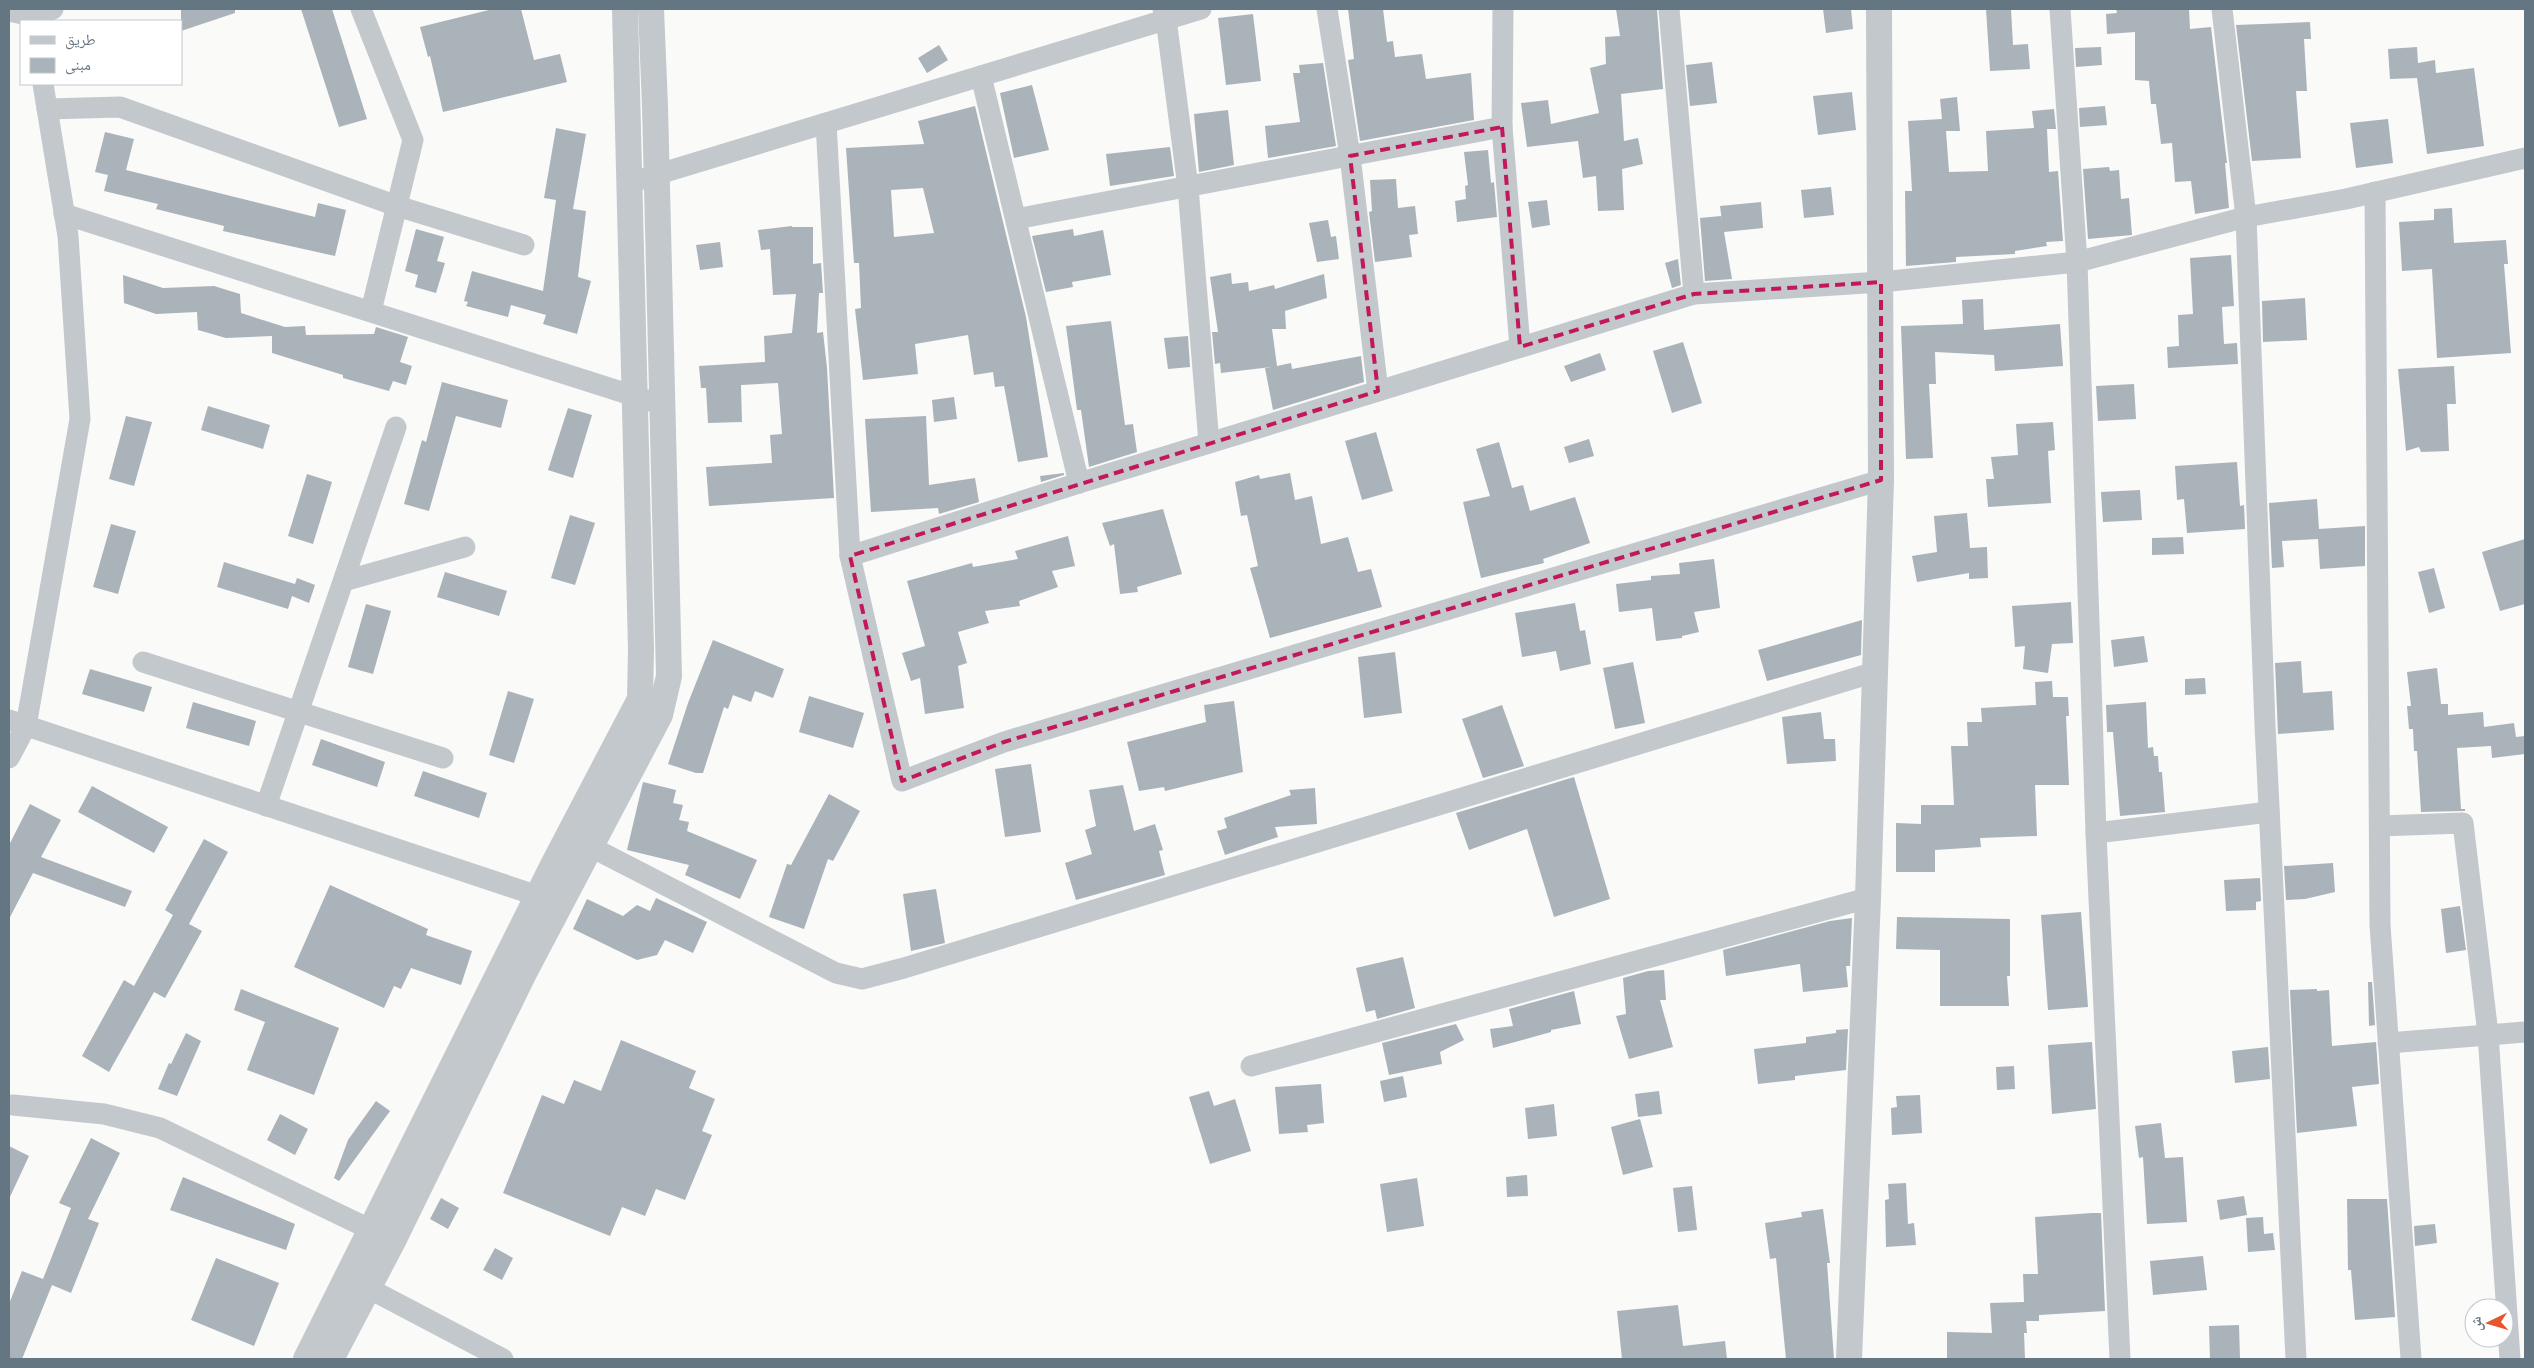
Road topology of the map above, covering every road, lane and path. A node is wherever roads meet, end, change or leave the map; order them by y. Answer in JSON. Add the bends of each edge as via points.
{"nodes":[{"id":1,"x":53,"y":9,"type":"edge"},
{"id":2,"x":360,"y":9,"type":"edge"},
{"id":3,"x":624,"y":9,"type":"edge"},
{"id":4,"x":650,"y":9,"type":"edge"},
{"id":5,"x":1201,"y":9,"type":"edge"},
{"id":6,"x":1327,"y":9,"type":"edge"},
{"id":7,"x":1503,"y":9,"type":"edge"},
{"id":8,"x":1669,"y":9,"type":"edge"},
{"id":9,"x":1879,"y":9,"type":"edge"},
{"id":10,"x":2060,"y":9,"type":"edge"},
{"id":11,"x":2222,"y":9,"type":"edge"},
{"id":12,"x":9,"y":11,"type":"edge"},
{"id":13,"x":1164,"y":14,"type":"edge"},
{"id":14,"x":33,"y":18,"type":"edge"},
{"id":15,"x":982,"y":76,"type":"junction"},
{"id":16,"x":43,"y":85,"type":"edge"},
{"id":17,"x":47,"y":109,"type":"junction"},
{"id":18,"x":826,"y":123,"type":"junction"},
{"id":19,"x":1502,"y":127,"type":"junction"},
{"id":20,"x":1350,"y":156,"type":"junction"},
{"id":21,"x":2525,"y":158,"type":"edge"},
{"id":22,"x":656,"y":175,"type":"junction"},
{"id":23,"x":629,"y":183,"type":"junction"},
{"id":24,"x":1188,"y":187,"type":"junction"},
{"id":25,"x":2375,"y":192,"type":"junction"},
{"id":26,"x":397,"y":206,"type":"junction"},
{"id":27,"x":64,"y":214,"type":"junction"},
{"id":28,"x":2246,"y":217,"type":"junction"},
{"id":29,"x":1016,"y":219,"type":"junction"},
{"id":30,"x":524,"y":245,"type":"dead end"},
{"id":31,"x":2077,"y":262,"type":"junction"},
{"id":32,"x":1881,"y":282,"type":"junction"},
{"id":33,"x":1694,"y":294,"type":"junction"},
{"id":34,"x":371,"y":311,"type":"junction"},
{"id":35,"x":1520,"y":347,"type":"junction"},
{"id":36,"x":1378,"y":391,"type":"junction"},
{"id":37,"x":635,"y":396,"type":"junction"},
{"id":38,"x":662,"y":404,"type":"junction"},
{"id":39,"x":396,"y":427,"type":"dead end"},
{"id":40,"x":1209,"y":443,"type":"junction"},
{"id":41,"x":1881,"y":480,"type":"junction"},
{"id":42,"x":1079,"y":483,"type":"junction"},
{"id":43,"x":465,"y":547,"type":"dead end"},
{"id":44,"x":850,"y":556,"type":"junction"},
{"id":45,"x":344,"y":581,"type":"junction"},
{"id":46,"x":143,"y":662,"type":"dead end"},
{"id":47,"x":1875,"y":672,"type":"junction"},
{"id":48,"x":298,"y":713,"type":"junction"},
{"id":49,"x":17,"y":723,"type":"edge"},
{"id":50,"x":9,"y":758,"type":"edge"},
{"id":51,"x":443,"y":758,"type":"dead end"},
{"id":52,"x":266,"y":806,"type":"junction"},
{"id":53,"x":2269,"y":812,"type":"junction"},
{"id":54,"x":2380,"y":826,"type":"junction"},
{"id":55,"x":2096,"y":833,"type":"junction"},
{"id":56,"x":591,"y":847,"type":"junction"},
{"id":57,"x":1868,"y":898,"type":"junction"},
{"id":58,"x":549,"y":902,"type":"junction"},
{"id":59,"x":2525,"y":1032,"type":"edge"},
{"id":60,"x":2488,"y":1034,"type":"junction"},
{"id":61,"x":2388,"y":1043,"type":"junction"},
{"id":62,"x":1251,"y":1066,"type":"dead end"},
{"id":63,"x":14,"y":1105,"type":"dead end"},
{"id":64,"x":382,"y":1235,"type":"junction"},
{"id":65,"x":368,"y":1288,"type":"junction"},
{"id":66,"x":498,"y":1358,"type":"edge"},
{"id":67,"x":306,"y":1359,"type":"edge"},
{"id":68,"x":331,"y":1359,"type":"edge"},
{"id":69,"x":1848,"y":1359,"type":"edge"},
{"id":70,"x":2120,"y":1359,"type":"edge"},
{"id":71,"x":2296,"y":1359,"type":"edge"},
{"id":72,"x":2411,"y":1359,"type":"edge"},
{"id":73,"x":2510,"y":1359,"type":"edge"}],
"edges":[{"from":1,"to":14,"type":"street"},
{"from":2,"to":26,"type":"street","via":[[413,140]]},
{"from":3,"to":23,"type":"street"},
{"from":4,"to":22,"type":"street"},
{"from":5,"to":13,"type":"street"},
{"from":6,"to":20,"type":"street"},
{"from":7,"to":19,"type":"street"},
{"from":8,"to":33,"type":"street"},
{"from":9,"to":32,"type":"street"},
{"from":10,"to":31,"type":"street"},
{"from":11,"to":28,"type":"street"},
{"from":12,"to":14,"type":"street"},
{"from":13,"to":15,"type":"street"},
{"from":13,"to":24,"type":"street"},
{"from":15,"to":18,"type":"street"},
{"from":15,"to":29,"type":"street"},
{"from":16,"to":17,"type":"street"},
{"from":17,"to":26,"type":"street","via":[[120,107]]},
{"from":17,"to":27,"type":"street"},
{"from":18,"to":22,"type":"street"},
{"from":18,"to":44,"type":"street"},
{"from":19,"to":20,"type":"street"},
{"from":19,"to":35,"type":"street"},
{"from":20,"to":24,"type":"street"},
{"from":20,"to":36,"type":"street"},
{"from":21,"to":25,"type":"street"},
{"from":22,"to":23,"type":"street"},
{"from":22,"to":38,"type":"street"},
{"from":23,"to":37,"type":"street"},
{"from":24,"to":29,"type":"street"},
{"from":24,"to":40,"type":"street"},
{"from":25,"to":28,"type":"street"},
{"from":25,"to":54,"type":"street"},
{"from":26,"to":30,"type":"street"},
{"from":26,"to":34,"type":"street"},
{"from":27,"to":34,"type":"street"},
{"from":27,"to":49,"type":"street","via":[[80,419]]},
{"from":28,"to":31,"type":"street"},
{"from":28,"to":53,"type":"street"},
{"from":29,"to":42,"type":"street"},
{"from":31,"to":32,"type":"street"},
{"from":31,"to":55,"type":"street"},
{"from":32,"to":33,"type":"street"},
{"from":32,"to":41,"type":"street"},
{"from":33,"to":35,"type":"street"},
{"from":34,"to":37,"type":"street"},
{"from":35,"to":36,"type":"street"},
{"from":36,"to":40,"type":"street"},
{"from":37,"to":38,"type":"street"},
{"from":37,"to":58,"type":"street","via":[[640,699]]},
{"from":38,"to":56,"type":"street","via":[[669,676],[660,715]]},
{"from":39,"to":45,"type":"street"},
{"from":40,"to":42,"type":"street"},
{"from":41,"to":44,"type":"street","via":[[1004,742],[902,781]]},
{"from":41,"to":47,"type":"street"},
{"from":42,"to":44,"type":"street"},
{"from":43,"to":45,"type":"street"},
{"from":45,"to":48,"type":"street"},
{"from":46,"to":48,"type":"street"},
{"from":47,"to":56,"type":"street","via":[[914,966],[862,979],[836,973]]},
{"from":47,"to":57,"type":"street"},
{"from":48,"to":51,"type":"street"},
{"from":48,"to":52,"type":"street"},
{"from":49,"to":50,"type":"street"},
{"from":49,"to":52,"type":"street"},
{"from":52,"to":58,"type":"street"},
{"from":53,"to":55,"type":"street"},
{"from":53,"to":71,"type":"street"},
{"from":54,"to":60,"type":"street","via":[[2463,823]]},
{"from":54,"to":61,"type":"street","via":[[2380,925]]},
{"from":55,"to":70,"type":"street"},
{"from":56,"to":58,"type":"street"},
{"from":57,"to":62,"type":"street"},
{"from":57,"to":69,"type":"street"},
{"from":58,"to":64,"type":"street","via":[[523,974]]},
{"from":59,"to":60,"type":"street"},
{"from":60,"to":61,"type":"street"},
{"from":60,"to":73,"type":"street"},
{"from":61,"to":72,"type":"street"},
{"from":63,"to":64,"type":"street","via":[[104,1114],[160,1128]]},
{"from":64,"to":65,"type":"street"},
{"from":64,"to":67,"type":"street"},
{"from":65,"to":66,"type":"street"},
{"from":65,"to":68,"type":"street"}]}
